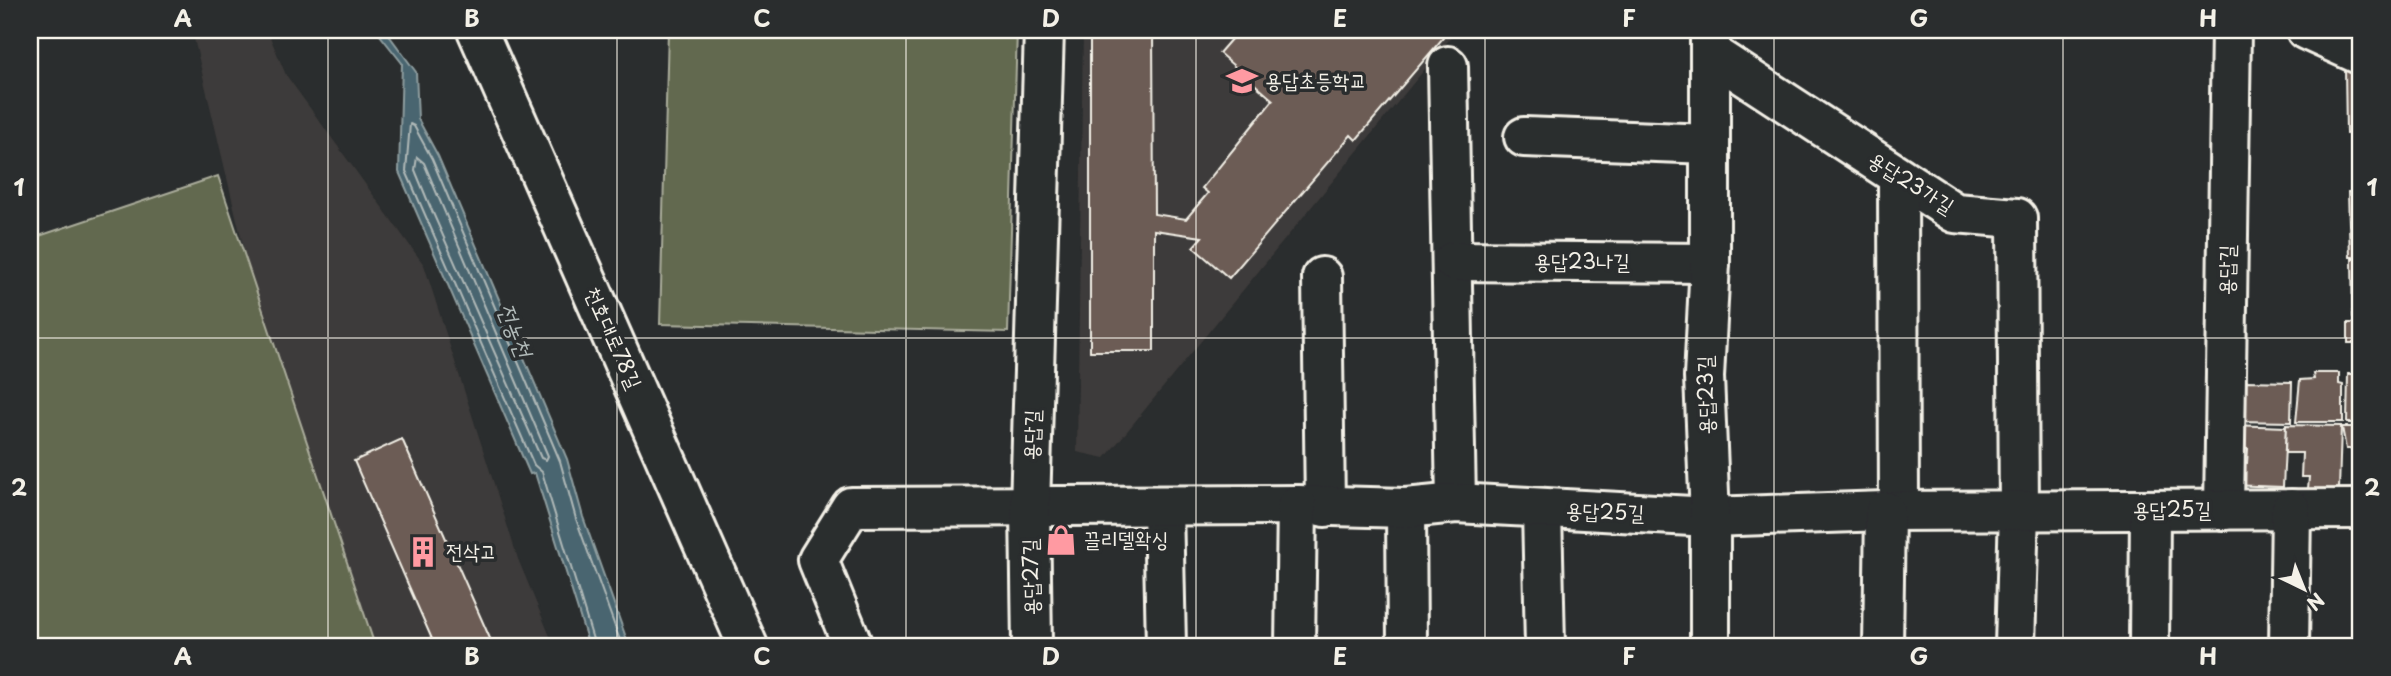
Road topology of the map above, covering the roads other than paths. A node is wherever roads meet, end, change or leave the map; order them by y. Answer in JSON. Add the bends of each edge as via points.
{"nodes":[{"id":1,"x":477,"y":30,"type":"edge"},
{"id":2,"x":1044,"y":30,"type":"edge"},
{"id":3,"x":2231,"y":30,"type":"edge"},
{"id":4,"x":2306,"y":30,"type":"edge"},
{"id":5,"x":1710,"y":41,"type":"edge"},
{"id":6,"x":2361,"y":55,"type":"edge"},
{"id":7,"x":1448,"y":66,"type":"dead end"},
{"id":8,"x":1524,"y":137,"type":"dead end"},
{"id":9,"x":1710,"y":144,"type":"junction"},
{"id":10,"x":1898,"y":176,"type":"junction"},
{"id":11,"x":1453,"y":261,"type":"junction"},
{"id":12,"x":1710,"y":263,"type":"junction"},
{"id":13,"x":1322,"y":276,"type":"dead end"},
{"id":14,"x":1456,"y":503,"type":"junction"},
{"id":15,"x":1163,"y":506,"type":"junction"},
{"id":16,"x":1311,"y":506,"type":"junction"},
{"id":17,"x":1030,"y":507,"type":"junction"},
{"id":18,"x":1406,"y":508,"type":"junction"},
{"id":19,"x":2291,"y":509,"type":"junction"},
{"id":20,"x":2361,"y":509,"type":"edge"},
{"id":21,"x":1542,"y":510,"type":"junction"},
{"id":22,"x":2019,"y":510,"type":"junction"},
{"id":23,"x":2150,"y":510,"type":"junction"},
{"id":24,"x":2224,"y":510,"type":"junction"},
{"id":25,"x":1892,"y":511,"type":"junction"},
{"id":26,"x":1710,"y":517,"type":"junction"},
{"id":27,"x":748,"y":646,"type":"edge"},
{"id":28,"x":853,"y":646,"type":"edge"},
{"id":29,"x":1032,"y":646,"type":"edge"},
{"id":30,"x":1166,"y":646,"type":"edge"},
{"id":31,"x":1295,"y":646,"type":"edge"},
{"id":32,"x":1407,"y":646,"type":"edge"},
{"id":33,"x":1545,"y":646,"type":"edge"},
{"id":34,"x":1710,"y":646,"type":"edge"},
{"id":35,"x":1883,"y":646,"type":"edge"},
{"id":36,"x":2015,"y":646,"type":"edge"},
{"id":37,"x":2148,"y":646,"type":"edge"},
{"id":38,"x":2289,"y":646,"type":"edge"}],
"edges":[{"from":1,"to":27,"type":"street","name":"천호대로78길"},
{"from":2,"to":17,"type":"street","name":"용답길"},
{"from":3,"to":24,"type":"street","name":"용답길"},
{"from":4,"to":6,"type":"street"},
{"from":5,"to":9,"type":"street","name":"용답23길"},
{"from":5,"to":10,"type":"street","name":"용답23가길"},
{"from":7,"to":11,"type":"street"},
{"from":8,"to":9,"type":"street"},
{"from":9,"to":12,"type":"street","name":"용답23길"},
{"from":10,"to":22,"type":"street","name":"용답23가길","via":[[1955,213],[2017,218]]},
{"from":10,"to":25,"type":"street"},
{"from":11,"to":12,"type":"street","name":"용답23나길"},
{"from":11,"to":14,"type":"street"},
{"from":12,"to":26,"type":"street","name":"용답23길","via":[[1704,377]]},
{"from":13,"to":16,"type":"street"},
{"from":14,"to":18,"type":"street","name":"용답25길"},
{"from":14,"to":21,"type":"street","name":"용답25길"},
{"from":15,"to":16,"type":"street","name":"용답25길"},
{"from":15,"to":17,"type":"street","name":"용답25길"},
{"from":15,"to":30,"type":"street"},
{"from":16,"to":18,"type":"street","name":"용답25길"},
{"from":16,"to":31,"type":"street"},
{"from":17,"to":28,"type":"street","via":[[851,508],[818,560]]},
{"from":17,"to":29,"type":"street","name":"용답27길"},
{"from":18,"to":32,"type":"street"},
{"from":19,"to":20,"type":"street","name":"용답25길"},
{"from":19,"to":24,"type":"street","name":"용답25길"},
{"from":19,"to":38,"type":"street"},
{"from":21,"to":26,"type":"street","name":"용답25길"},
{"from":21,"to":33,"type":"street"},
{"from":22,"to":23,"type":"street","name":"용답25길"},
{"from":22,"to":25,"type":"street","name":"용답25길"},
{"from":22,"to":36,"type":"street"},
{"from":23,"to":24,"type":"street","name":"용답25길"},
{"from":23,"to":37,"type":"street"},
{"from":25,"to":26,"type":"street","name":"용답25길"},
{"from":25,"to":35,"type":"street"},
{"from":26,"to":34,"type":"street","name":"용답23길"}]}
